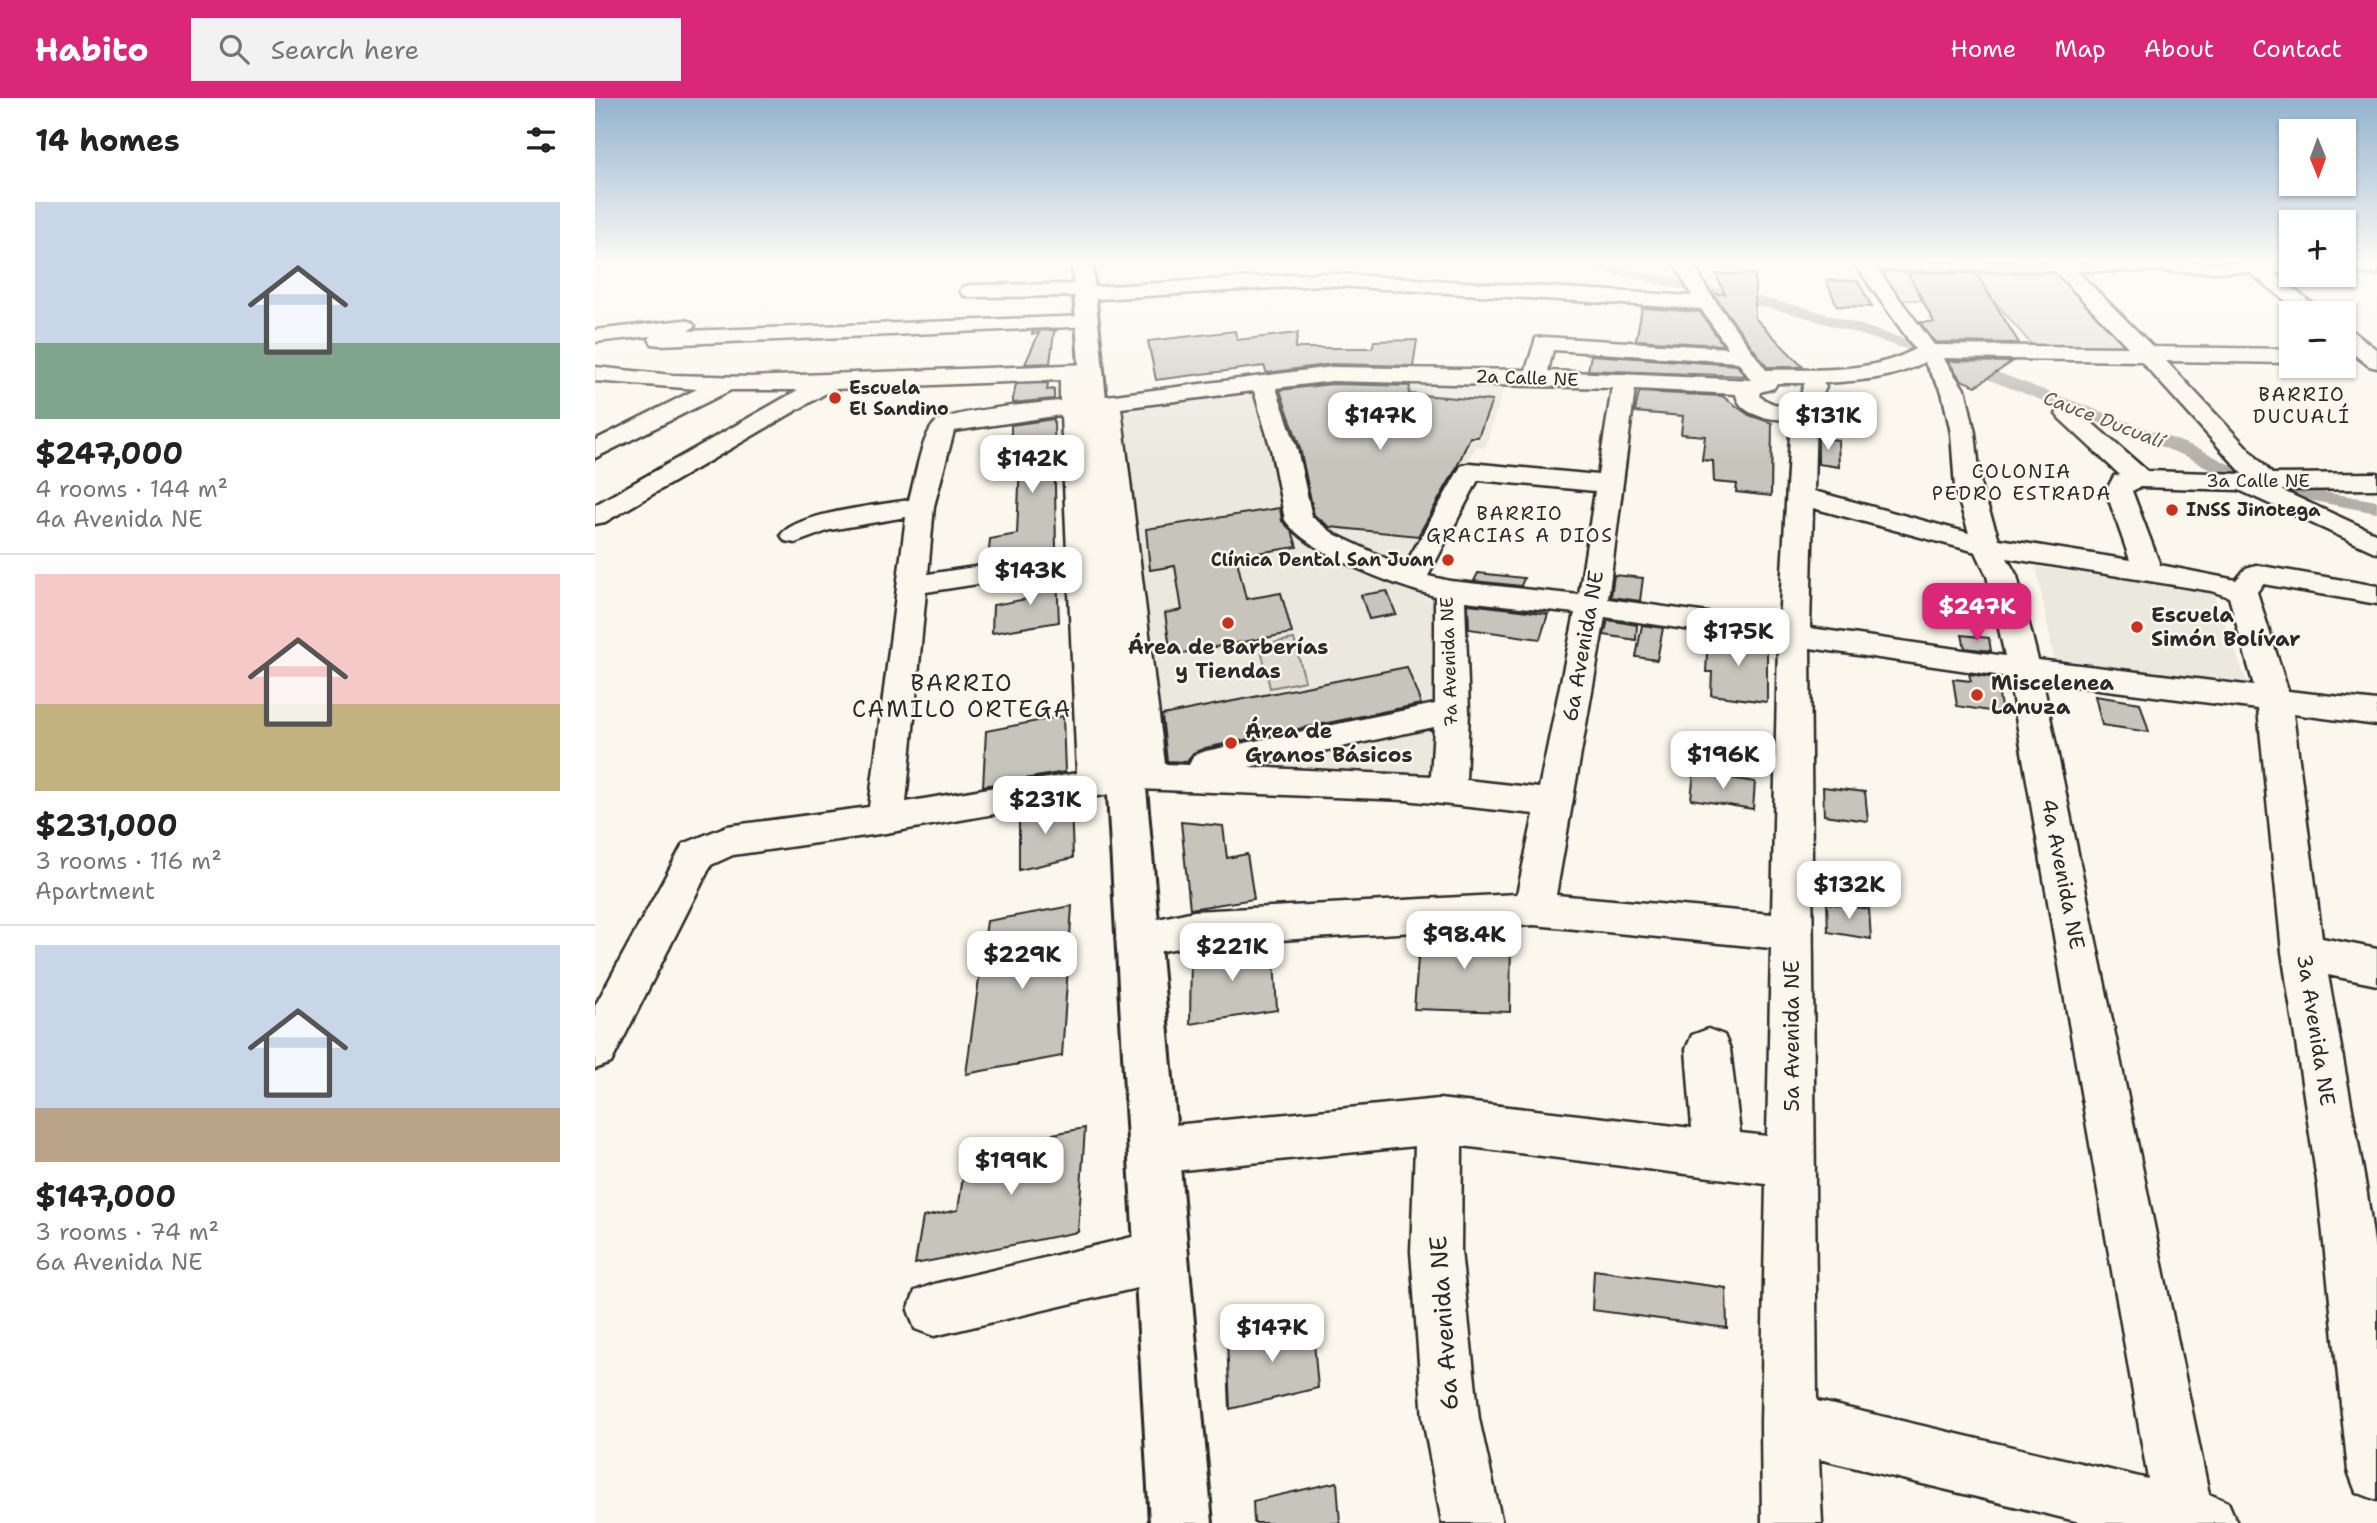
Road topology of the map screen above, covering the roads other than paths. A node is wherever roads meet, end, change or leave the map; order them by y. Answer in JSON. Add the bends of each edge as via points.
{"nodes":[{"id":1,"x":684,"y":330,"type":"edge"},
{"id":2,"x":810,"y":330,"type":"edge"},
{"id":3,"x":1086,"y":330,"type":"edge"},
{"id":4,"x":1726,"y":330,"type":"edge"},
{"id":5,"x":1912,"y":330,"type":"edge"},
{"id":6,"x":2123,"y":330,"type":"edge"},
{"id":7,"x":664,"y":334,"type":"junction"},
{"id":8,"x":595,"y":336,"type":"edge"},
{"id":9,"x":2356,"y":344,"type":"edge"},
{"id":10,"x":1928,"y":351,"type":"junction"},
{"id":11,"x":2147,"y":354,"type":"junction"},
{"id":12,"x":1745,"y":356,"type":"junction"},
{"id":13,"x":2279,"y":356,"type":"edge"},
{"id":14,"x":2356,"y":357,"type":"edge"},
{"id":15,"x":2375,"y":358,"type":"edge"},
{"id":16,"x":1875,"y":370,"type":"junction"},
{"id":17,"x":1081,"y":371,"type":"junction"},
{"id":18,"x":602,"y":375,"type":"edge"},
{"id":19,"x":1818,"y":375,"type":"junction"},
{"id":20,"x":1535,"y":377,"type":"junction"},
{"id":21,"x":632,"y":379,"type":"junction"},
{"id":22,"x":1946,"y":380,"type":"junction"},
{"id":23,"x":1263,"y":382,"type":"junction"},
{"id":24,"x":1624,"y":382,"type":"junction"},
{"id":25,"x":728,"y":383,"type":"junction"},
{"id":26,"x":827,"y":383,"type":"junction"},
{"id":27,"x":1766,"y":390,"type":"junction"},
{"id":28,"x":595,"y":396,"type":"edge"},
{"id":29,"x":1092,"y":404,"type":"junction"},
{"id":30,"x":1805,"y":410,"type":"junction"},
{"id":31,"x":2067,"y":414,"type":"dead end"},
{"id":32,"x":595,"y":450,"type":"edge"},
{"id":33,"x":2140,"y":478,"type":"junction"},
{"id":34,"x":2254,"y":481,"type":"junction"},
{"id":35,"x":2377,"y":481,"type":"edge"},
{"id":36,"x":1608,"y":484,"type":"junction"},
{"id":37,"x":1800,"y":496,"type":"junction"},
{"id":38,"x":921,"y":506,"type":"junction"},
{"id":39,"x":595,"y":516,"type":"edge"},
{"id":40,"x":795,"y":536,"type":"dead end"},
{"id":41,"x":2377,"y":545,"type":"edge"},
{"id":42,"x":1987,"y":546,"type":"junction"},
{"id":43,"x":1094,"y":558,"type":"junction"},
{"id":44,"x":2148,"y":571,"type":"junction"},
{"id":45,"x":1411,"y":580,"type":"junction"},
{"id":46,"x":912,"y":585,"type":"junction"},
{"id":47,"x":1450,"y":590,"type":"junction"},
{"id":48,"x":2242,"y":592,"type":"junction"},
{"id":49,"x":2377,"y":595,"type":"edge"},
{"id":50,"x":1592,"y":606,"type":"junction"},
{"id":51,"x":1794,"y":634,"type":"junction"},
{"id":52,"x":2024,"y":669,"type":"junction"},
{"id":53,"x":2274,"y":699,"type":"junction"},
{"id":54,"x":1451,"y":712,"type":"junction"},
{"id":55,"x":2377,"y":713,"type":"edge"},
{"id":56,"x":1135,"y":779,"type":"junction"},
{"id":57,"x":1448,"y":790,"type":"junction"},
{"id":58,"x":1555,"y":803,"type":"junction"},
{"id":59,"x":886,"y":819,"type":"junction"},
{"id":60,"x":1534,"y":909,"type":"junction"},
{"id":61,"x":1792,"y":933,"type":"junction"},
{"id":62,"x":1136,"y":939,"type":"junction"},
{"id":63,"x":2303,"y":952,"type":"junction"},
{"id":64,"x":2377,"y":967,"type":"edge"},
{"id":65,"x":595,"y":1049,"type":"edge"},
{"id":66,"x":1708,"y":1049,"type":"dead end"},
{"id":67,"x":1439,"y":1121,"type":"junction"},
{"id":68,"x":1154,"y":1150,"type":"junction"},
{"id":69,"x":1718,"y":1153,"type":"junction"},
{"id":70,"x":1791,"y":1163,"type":"junction"},
{"id":71,"x":1161,"y":1256,"type":"junction"},
{"id":72,"x":934,"y":1310,"type":"dead end"},
{"id":73,"x":1789,"y":1423,"type":"junction"},
{"id":74,"x":2377,"y":1471,"type":"edge"},
{"id":75,"x":2196,"y":1520,"type":"edge"},
{"id":76,"x":1181,"y":1523,"type":"edge"},
{"id":77,"x":1472,"y":1523,"type":"edge"},
{"id":78,"x":1792,"y":1523,"type":"edge"}],
"edges":[{"from":1,"to":7,"type":"street"},
{"from":2,"to":7,"type":"street"},
{"from":3,"to":17,"type":"main road"},
{"from":4,"to":12,"type":"street"},
{"from":5,"to":10,"type":"street","name":"4a Avenida NE"},
{"from":6,"to":11,"type":"street"},
{"from":7,"to":8,"type":"street"},
{"from":7,"to":18,"type":"street"},
{"from":9,"to":15,"type":"street"},
{"from":10,"to":11,"type":"street"},
{"from":10,"to":16,"type":"street","via":[[1915,360]]},
{"from":10,"to":22,"type":"street","name":"4a Avenida NE"},
{"from":11,"to":13,"type":"street"},
{"from":11,"to":34,"type":"street"},
{"from":12,"to":20,"type":"street","via":[[1544,343]]},
{"from":12,"to":27,"type":"street"},
{"from":14,"to":15,"type":"street"},
{"from":16,"to":19,"type":"street"},
{"from":16,"to":22,"type":"street"},
{"from":17,"to":26,"type":"street"},
{"from":17,"to":29,"type":"main road"},
{"from":18,"to":21,"type":"street"},
{"from":19,"to":27,"type":"street"},
{"from":19,"to":30,"type":"street","name":"5a Avenida NE"},
{"from":20,"to":23,"type":"street","name":"2a Calle NE","via":[[1446,384],[1332,374]]},
{"from":20,"to":24,"type":"street","name":"2a Calle NE"},
{"from":21,"to":25,"type":"street"},
{"from":21,"to":28,"type":"street"},
{"from":22,"to":42,"type":"street","name":"4a Avenida NE","via":[[1954,392],[1968,488]]},
{"from":23,"to":29,"type":"street","name":"2a Calle NE"},
{"from":23,"to":45,"type":"street","name":"7a Avenida NE","via":[[1299,520],[1324,540]]},
{"from":24,"to":27,"type":"street","name":"2a Calle NE"},
{"from":24,"to":36,"type":"street","name":"6a Avenida NE"},
{"from":25,"to":26,"type":"street"},
{"from":25,"to":32,"type":"street"},
{"from":26,"to":39,"type":"street"},
{"from":27,"to":30,"type":"street","name":"2a Calle NE"},
{"from":29,"to":38,"type":"street","name":"2a Calle NE","via":[[945,426]]},
{"from":29,"to":43,"type":"main road"},
{"from":29,"to":56,"type":"street"},
{"from":30,"to":37,"type":"street","name":"5a Avenida NE"},
{"from":31,"to":33,"type":"street"},
{"from":33,"to":34,"type":"street","name":"3a Calle NE"},
{"from":33,"to":44,"type":"street","via":[[2123,482],[2119,491]]},
{"from":34,"to":35,"type":"street","name":"3a Calle NE"},
{"from":34,"to":41,"type":"street"},
{"from":36,"to":45,"type":"street","via":[[1470,471]]},
{"from":36,"to":50,"type":"street","name":"6a Avenida NE"},
{"from":37,"to":42,"type":"street"},
{"from":37,"to":51,"type":"street","name":"5a Avenida NE"},
{"from":38,"to":40,"type":"street","via":[[823,523]]},
{"from":38,"to":46,"type":"street"},
{"from":42,"to":44,"type":"street"},
{"from":42,"to":52,"type":"street","name":"4a Avenida NE","via":[[2002,576]]},
{"from":43,"to":46,"type":"street"},
{"from":43,"to":56,"type":"street"},
{"from":44,"to":48,"type":"street"},
{"from":45,"to":47,"type":"street","name":"7a Avenida NE"},
{"from":46,"to":59,"type":"street"},
{"from":47,"to":50,"type":"street"},
{"from":47,"to":54,"type":"street","name":"7a Avenida NE"},
{"from":48,"to":49,"type":"street","via":[[2256,574]]},
{"from":48,"to":53,"type":"street","name":"3a Avenida NE"},
{"from":50,"to":51,"type":"street"},
{"from":50,"to":58,"type":"street","name":"6a Avenida NE"},
{"from":51,"to":52,"type":"street"},
{"from":51,"to":61,"type":"street","name":"5a Avenida NE"},
{"from":52,"to":53,"type":"street"},
{"from":52,"to":75,"type":"street","name":"4a Avenida NE"},
{"from":53,"to":55,"type":"street"},
{"from":53,"to":63,"type":"street","name":"3a Avenida NE"},
{"from":54,"to":56,"type":"street"},
{"from":54,"to":57,"type":"street","name":"7a Avenida NE"},
{"from":56,"to":57,"type":"street","via":[[1285,780]]},
{"from":56,"to":59,"type":"street"},
{"from":56,"to":62,"type":"main road"},
{"from":57,"to":58,"type":"street"},
{"from":58,"to":60,"type":"street","name":"6a Avenida NE"},
{"from":59,"to":65,"type":"street","via":[[727,841],[697,855]]},
{"from":60,"to":61,"type":"street"},
{"from":60,"to":62,"type":"street","via":[[1194,928]]},
{"from":61,"to":70,"type":"street","name":"5a Avenida NE"},
{"from":62,"to":68,"type":"main road"},
{"from":63,"to":64,"type":"street"},
{"from":63,"to":74,"type":"street","name":"3a Avenida NE","via":[[2342,1187]]},
{"from":66,"to":69,"type":"street"},
{"from":67,"to":68,"type":"street"},
{"from":67,"to":69,"type":"street"},
{"from":67,"to":77,"type":"street","name":"6a Avenida NE","via":[[1436,1251],[1451,1419]]},
{"from":68,"to":71,"type":"main road"},
{"from":69,"to":70,"type":"street"},
{"from":70,"to":73,"type":"street","name":"5a Avenida NE"},
{"from":71,"to":72,"type":"street"},
{"from":71,"to":76,"type":"main road"},
{"from":73,"to":75,"type":"street"},
{"from":73,"to":78,"type":"street","name":"5a Avenida NE"}]}
